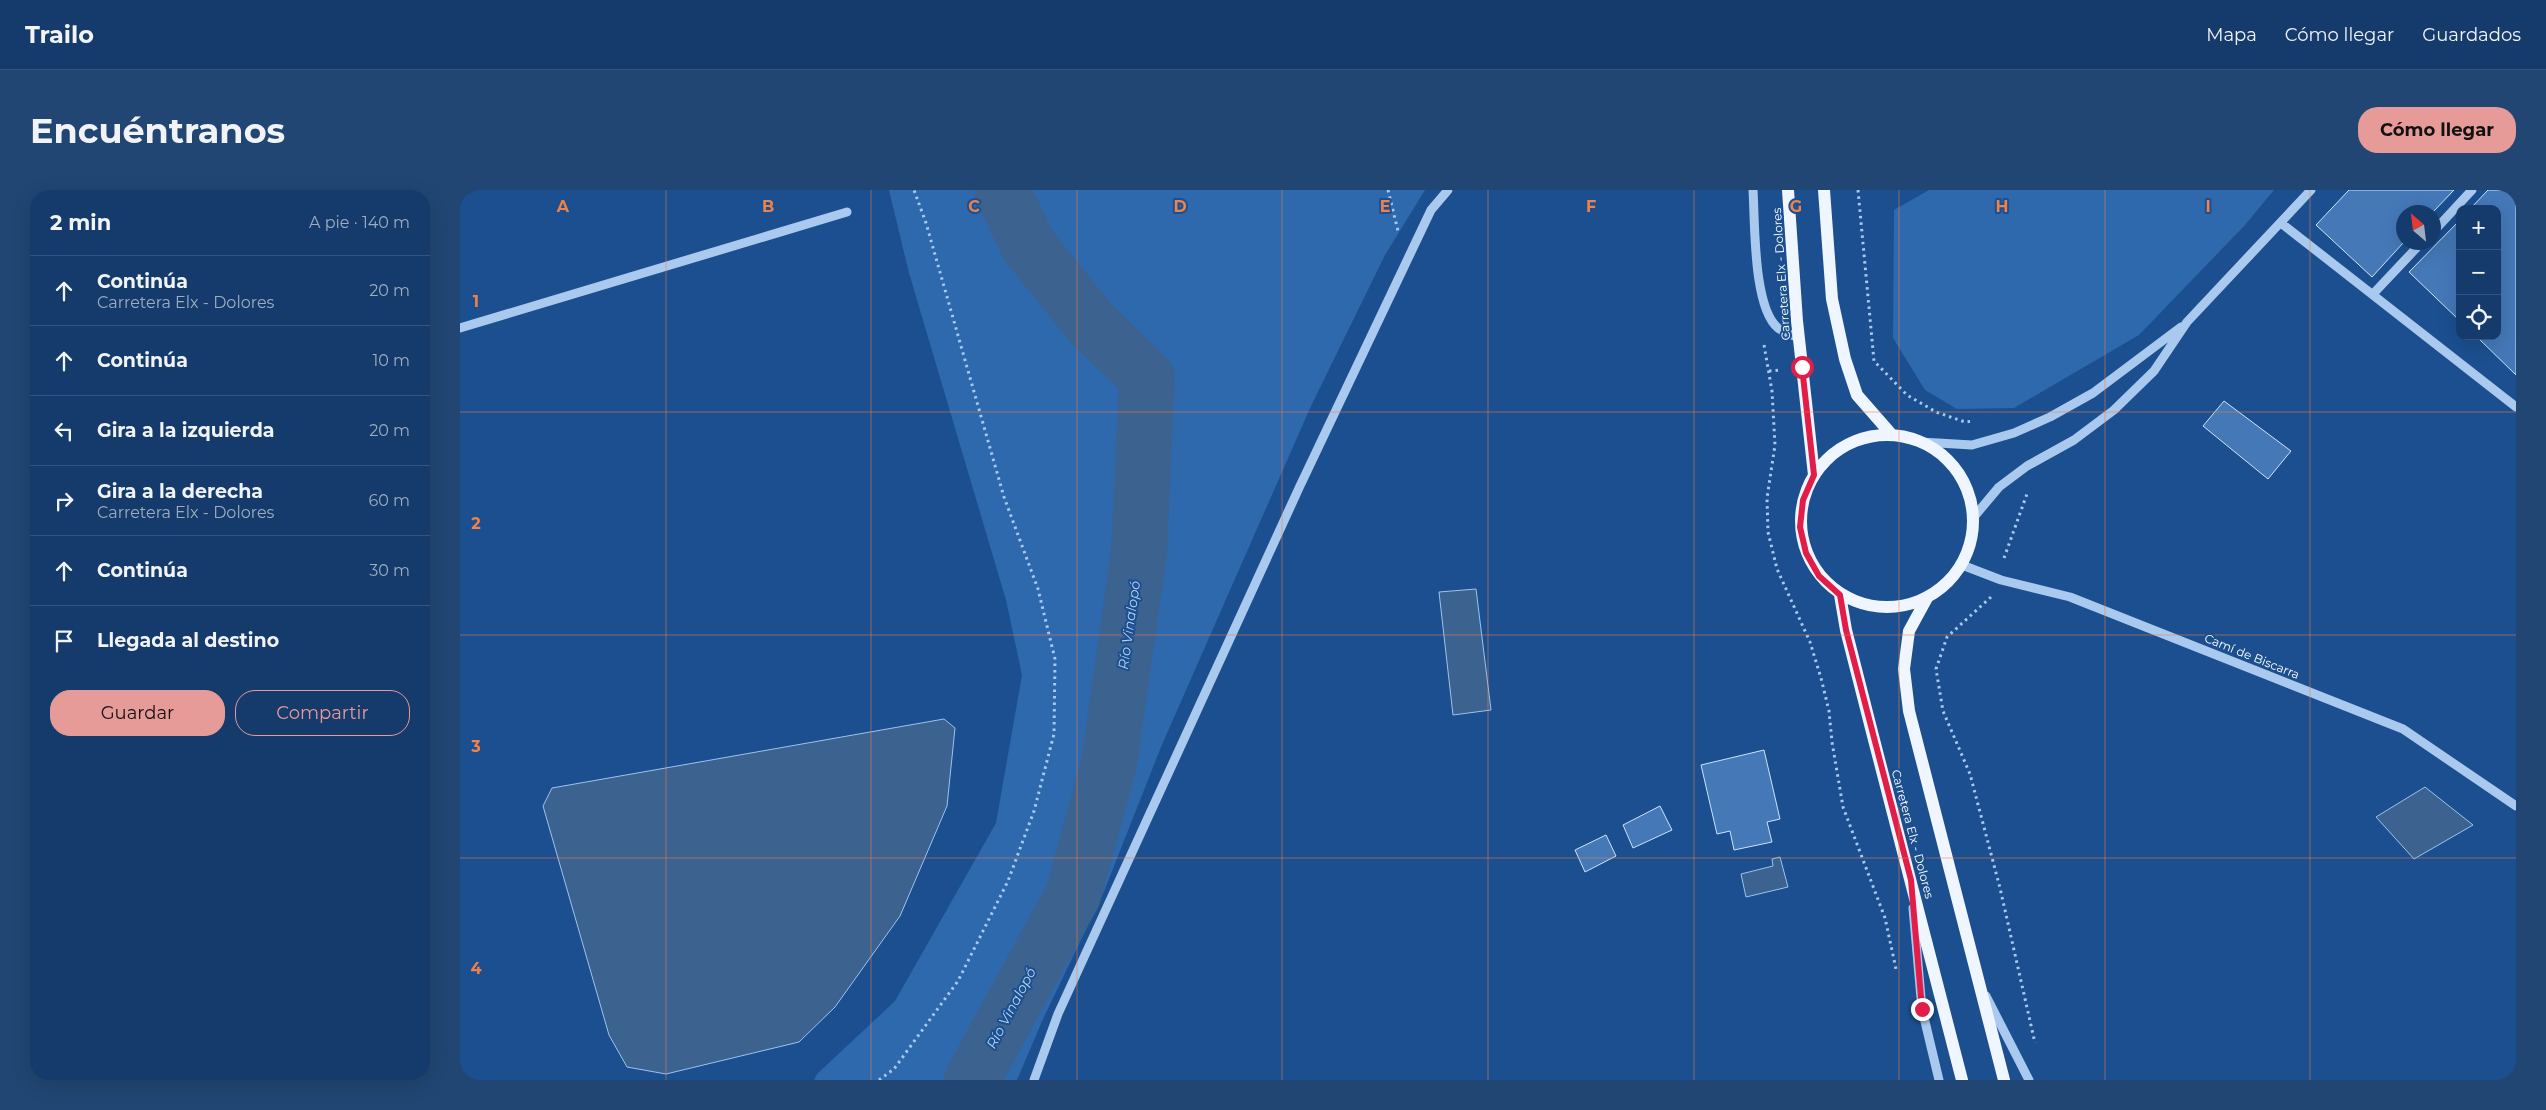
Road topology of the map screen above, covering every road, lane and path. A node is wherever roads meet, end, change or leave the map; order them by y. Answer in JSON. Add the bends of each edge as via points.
{"nodes":[{"id":1,"x":914,"y":190,"type":"edge"},
{"id":2,"x":1388,"y":190,"type":"edge"},
{"id":3,"x":1448,"y":190,"type":"edge"},
{"id":4,"x":1753,"y":190,"type":"edge"},
{"id":5,"x":1788,"y":190,"type":"edge"},
{"id":6,"x":1824,"y":190,"type":"edge"},
{"id":7,"x":1858,"y":190,"type":"edge"},
{"id":8,"x":2311,"y":190,"type":"edge"},
{"id":9,"x":2472,"y":190,"type":"edge"},
{"id":10,"x":847,"y":212,"type":"dead end"},
{"id":11,"x":2281,"y":223,"type":"junction"},
{"id":12,"x":2441,"y":223,"type":"edge"},
{"id":13,"x":2414,"y":250,"type":"edge"},
{"id":14,"x":1407,"y":261,"type":"junction"},
{"id":15,"x":2373,"y":294,"type":"junction"},
{"id":16,"x":2187,"y":322,"type":"junction"},
{"id":17,"x":460,"y":328,"type":"edge"},
{"id":18,"x":1799,"y":338,"type":"junction"},
{"id":19,"x":1762,"y":342,"type":"dead end"},
{"id":20,"x":2516,"y":407,"type":"edge"},
{"id":21,"x":1982,"y":421,"type":"dead end"},
{"id":22,"x":1892,"y":435,"type":"junction"},
{"id":23,"x":1921,"y":442,"type":"junction"},
{"id":24,"x":2027,"y":466,"type":"junction"},
{"id":25,"x":1814,"y":475,"type":"junction"},
{"id":26,"x":1973,"y":518,"type":"junction"},
{"id":27,"x":1962,"y":565,"type":"junction"},
{"id":28,"x":2001,"y":580,"type":"junction"},
{"id":29,"x":1840,"y":595,"type":"junction"},
{"id":30,"x":1926,"y":598,"type":"junction"},
{"id":31,"x":2516,"y":806,"type":"edge"},
{"id":32,"x":1911,"y":880,"type":"junction"},
{"id":33,"x":1897,"y":973,"type":"dead end"},
{"id":34,"x":1979,"y":982,"type":"junction"},
{"id":35,"x":2037,"y":1053,"type":"dead end"},
{"id":36,"x":879,"y":1080,"type":"edge"},
{"id":37,"x":1034,"y":1080,"type":"edge"},
{"id":38,"x":1939,"y":1080,"type":"edge"},
{"id":39,"x":1962,"y":1080,"type":"edge"},
{"id":40,"x":2004,"y":1080,"type":"edge"},
{"id":41,"x":2030,"y":1080,"type":"edge"}],
"edges":[{"from":1,"to":36,"type":"path","via":[[926,222],[1004,497],[1038,589],[1055,659],[1054,734],[1034,811],[1011,872],[958,982],[894,1068]]},
{"from":2,"to":14,"type":"path"},
{"from":3,"to":14,"type":"street","via":[[1430,210]]},
{"from":4,"to":18,"type":"street","via":[[1759,284],[1765,308],[1778,328]]},
{"from":5,"to":18,"type":"main road","name":"Carretera Elx - Dolores"},
{"from":6,"to":22,"type":"main road","via":[[1832,299],[1845,359],[1857,395]]},
{"from":7,"to":21,"type":"path","via":[[1874,362],[1907,395],[1936,412],[1965,422]]},
{"from":8,"to":11,"type":"street"},
{"from":9,"to":12,"type":"street"},
{"from":10,"to":17,"type":"street"},
{"from":11,"to":15,"type":"street"},
{"from":11,"to":16,"type":"street"},
{"from":13,"to":15,"type":"street"},
{"from":14,"to":37,"type":"street","via":[[1058,1014]]},
{"from":15,"to":20,"type":"street"},
{"from":16,"to":23,"type":"street","via":[[2093,393],[2050,417],[1972,446]]},
{"from":16,"to":24,"type":"street","via":[[2154,372],[2114,410],[2074,440]]},
{"from":18,"to":25,"type":"main road","name":"Carretera Elx - Dolores"},
{"from":19,"to":33,"type":"path","via":[[1766,349],[1772,392],[1774,445],[1767,498],[1768,532],[1777,569],[1810,642],[1821,678],[1843,807],[1885,918]]},
{"from":22,"to":23,"type":"main road"},
{"from":22,"to":25,"type":"main road","via":[[1874,436],[1840,449]]},
{"from":23,"to":26,"type":"main road","via":[[1941,454],[1958,472],[1969,494]]},
{"from":24,"to":26,"type":"street","via":[[1999,487]]},
{"from":24,"to":28,"type":"path","via":[[2032,480],[2005,553]]},
{"from":25,"to":29,"type":"main road","via":[[1803,500],[1800,527],[1806,553],[1819,576]]},
{"from":26,"to":27,"type":"main road","via":[[1971,542]]},
{"from":27,"to":28,"type":"street","name":"Camí de Biscarra"},
{"from":27,"to":30,"type":"main road","via":[[1946,584]]},
{"from":28,"to":31,"type":"street","name":"Camí de Biscarra","via":[[2070,597],[2403,729]]},
{"from":28,"to":35,"type":"path","via":[[1988,601],[1947,637],[1936,669],[1943,711],[1970,774],[2000,888]]},
{"from":29,"to":30,"type":"main road","via":[[1860,604],[1883,608],[1905,606]]},
{"from":29,"to":32,"type":"main road","name":"Carretera Elx - Dolores","via":[[1848,640]]},
{"from":30,"to":34,"type":"main road","via":[[1909,631],[1904,669],[1909,711]]},
{"from":32,"to":38,"type":"street","via":[[1922,1009]]},
{"from":32,"to":39,"type":"main road","name":"Carretera Elx - Dolores"},
{"from":34,"to":40,"type":"main road"},
{"from":34,"to":41,"type":"street"}]}
